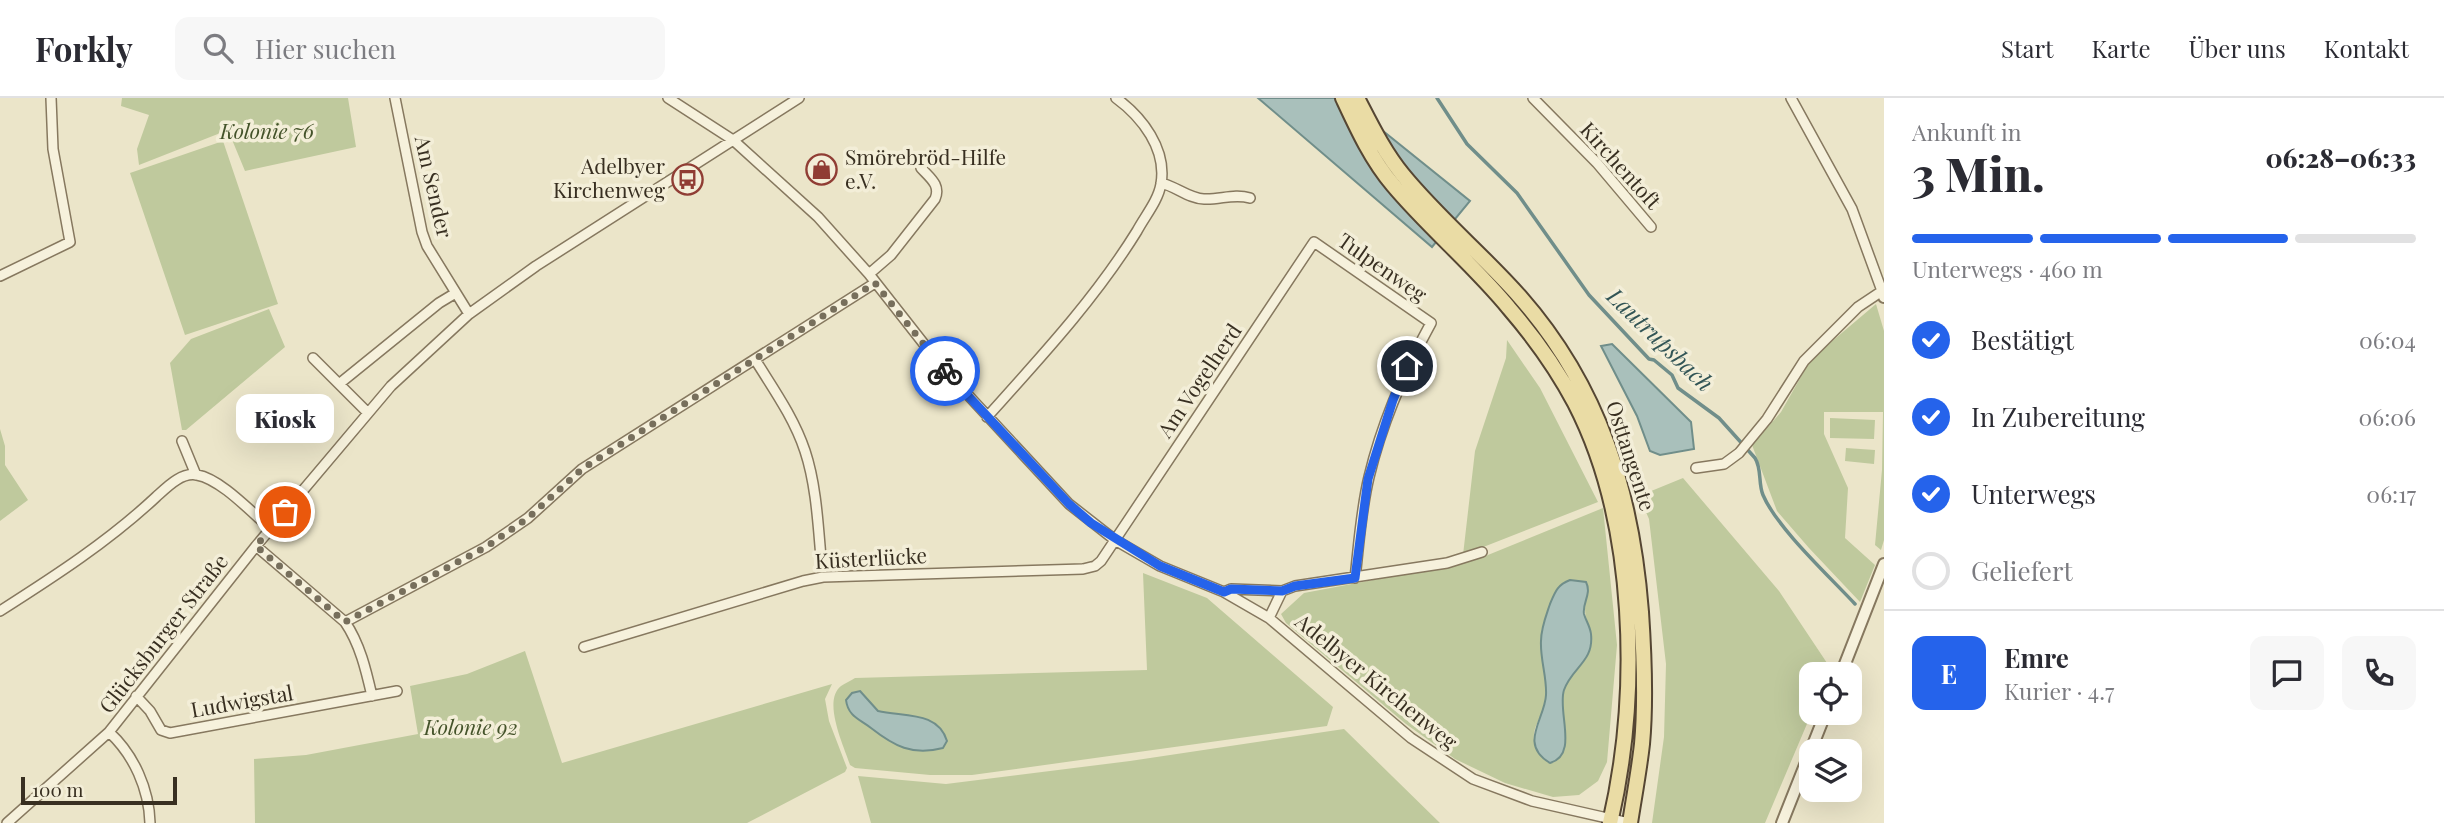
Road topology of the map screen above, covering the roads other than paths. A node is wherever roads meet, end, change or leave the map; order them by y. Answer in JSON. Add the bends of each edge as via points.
{"nodes":[{"id":1,"x":51,"y":98,"type":"edge"},
{"id":2,"x":396,"y":98,"type":"edge"},
{"id":3,"x":668,"y":98,"type":"edge"},
{"id":4,"x":799,"y":98,"type":"edge"},
{"id":5,"x":1116,"y":98,"type":"edge"},
{"id":6,"x":1343,"y":98,"type":"edge"},
{"id":7,"x":1357,"y":98,"type":"edge"},
{"id":8,"x":1533,"y":98,"type":"edge"},
{"id":9,"x":1791,"y":98,"type":"edge"},
{"id":10,"x":733,"y":140,"type":"junction"},
{"id":11,"x":920,"y":168,"type":"dead end"},
{"id":12,"x":1161,"y":183,"type":"junction"},
{"id":13,"x":1250,"y":198,"type":"dead end"},
{"id":14,"x":1651,"y":227,"type":"dead end"},
{"id":15,"x":1314,"y":242,"type":"joint"},
{"id":16,"x":1469,"y":255,"type":"junction"},
{"id":17,"x":869,"y":274,"type":"junction"},
{"id":18,"x":0,"y":276,"type":"edge"},
{"id":19,"x":875,"y":283,"type":"junction"},
{"id":20,"x":1883,"y":293,"type":"edge"},
{"id":21,"x":454,"y":294,"type":"junction"},
{"id":22,"x":469,"y":314,"type":"junction"},
{"id":23,"x":313,"y":358,"type":"dead end"},
{"id":24,"x":755,"y":361,"type":"junction"},
{"id":25,"x":339,"y":384,"type":"junction"},
{"id":26,"x":368,"y":412,"type":"junction"},
{"id":27,"x":987,"y":417,"type":"junction"},
{"id":28,"x":182,"y":441,"type":"dead end"},
{"id":29,"x":1696,"y":468,"type":"dead end"},
{"id":30,"x":196,"y":475,"type":"junction"},
{"id":31,"x":271,"y":529,"type":"junction"},
{"id":32,"x":1115,"y":540,"type":"junction"},
{"id":33,"x":256,"y":546,"type":"junction"},
{"id":34,"x":1482,"y":552,"type":"dead end"},
{"id":35,"x":821,"y":558,"type":"dead end"},
{"id":36,"x":1884,"y":564,"type":"edge"},
{"id":37,"x":1355,"y":578,"type":"junction"},
{"id":38,"x":1282,"y":591,"type":"junction"},
{"id":39,"x":1224,"y":592,"type":"junction"},
{"id":40,"x":0,"y":611,"type":"edge"},
{"id":41,"x":1269,"y":618,"type":"junction"},
{"id":42,"x":345,"y":622,"type":"junction"},
{"id":43,"x":584,"y":647,"type":"dead end"},
{"id":44,"x":1846,"y":662,"type":"edge"},
{"id":45,"x":397,"y":691,"type":"dead end"},
{"id":46,"x":136,"y":696,"type":"junction"},
{"id":47,"x":372,"y":696,"type":"junction"},
{"id":48,"x":1821,"y":725,"type":"edge"},
{"id":49,"x":110,"y":732,"type":"junction"},
{"id":50,"x":1611,"y":821,"type":"edge"},
{"id":51,"x":7,"y":823,"type":"edge"},
{"id":52,"x":150,"y":823,"type":"edge"},
{"id":53,"x":1629,"y":823,"type":"edge"},
{"id":54,"x":1782,"y":823,"type":"edge"}],
"edges":[{"from":1,"to":18,"type":"street","via":[[53,149],[70,242]]},
{"from":2,"to":21,"type":"street","name":"Am Sender","via":[[422,232]]},
{"from":3,"to":10,"type":"street","name":"Adelbyer Kirchenweg"},
{"from":4,"to":10,"type":"street","name":"Glücksburger Straße"},
{"from":5,"to":12,"type":"street","via":[[1144,123],[1152,138]]},
{"from":6,"to":16,"type":"main road","name":"Osttangente","via":[[1365,144],[1392,184]]},
{"from":7,"to":16,"type":"main road","name":"Osttangente","via":[[1378,139]]},
{"from":8,"to":14,"type":"street","name":"Kirchentoft"},
{"from":9,"to":20,"type":"street","via":[[1852,209]]},
{"from":10,"to":17,"type":"street","name":"Adelbyer Kirchenweg","via":[[818,217]]},
{"from":10,"to":22,"type":"street","name":"Glücksburger Straße"},
{"from":11,"to":17,"type":"street","via":[[937,185],[935,199],[891,255]]},
{"from":12,"to":13,"type":"street","via":[[1201,200],[1237,195]]},
{"from":12,"to":27,"type":"street","via":[[1152,206],[1087,305]]},
{"from":15,"to":32,"type":"street","name":"Am Vogelherd"},
{"from":15,"to":37,"type":"street","name":"Tulpenweg","via":[[1431,323],[1407,366],[1379,440],[1368,479]]},
{"from":16,"to":50,"type":"main road","name":"Osttangente","via":[[1545,354],[1575,403],[1604,478],[1616,525],[1629,644],[1623,741]]},
{"from":16,"to":53,"type":"main road","name":"Osttangente","via":[[1521,298],[1559,346],[1604,433],[1618,475],[1638,572],[1643,645],[1642,742]]},
{"from":17,"to":19,"type":"street","name":"Adelbyer Kirchenweg"},
{"from":19,"to":24,"type":"street"},
{"from":19,"to":27,"type":"street","name":"Adelbyer Kirchenweg"},
{"from":20,"to":29,"type":"street","via":[[1858,307],[1804,361],[1739,453],[1724,464]]},
{"from":21,"to":22,"type":"street","name":"Am Sender"},
{"from":21,"to":25,"type":"street"},
{"from":22,"to":26,"type":"street","name":"Glücksburger Straße"},
{"from":23,"to":25,"type":"street"},
{"from":24,"to":35,"type":"street","via":[[789,415],[805,452]]},
{"from":24,"to":42,"type":"street","via":[[582,469],[528,518],[486,547]]},
{"from":25,"to":26,"type":"street"},
{"from":26,"to":31,"type":"street","name":"Glücksburger Straße"},
{"from":27,"to":32,"type":"street","name":"Adelbyer Kirchenweg","via":[[1069,504]]},
{"from":28,"to":30,"type":"street"},
{"from":30,"to":31,"type":"street","via":[[211,480]]},
{"from":30,"to":40,"type":"street","via":[[171,483],[70,567]]},
{"from":31,"to":33,"type":"street","name":"Glücksburger Straße"},
{"from":32,"to":39,"type":"street","name":"Adelbyer Kirchenweg","via":[[1160,566]]},
{"from":32,"to":43,"type":"street","name":"Küsterlücke","via":[[1101,561],[1083,569],[823,577]]},
{"from":33,"to":42,"type":"street"},
{"from":33,"to":46,"type":"street","name":"Glücksburger Straße"},
{"from":34,"to":37,"type":"street","via":[[1447,563]]},
{"from":36,"to":44,"type":"street"},
{"from":37,"to":38,"type":"street"},
{"from":38,"to":39,"type":"street"},
{"from":38,"to":41,"type":"street"},
{"from":39,"to":41,"type":"street","name":"Adelbyer Kirchenweg"},
{"from":41,"to":50,"type":"street","name":"Adelbyer Kirchenweg","via":[[1411,738],[1464,773],[1532,801]]},
{"from":42,"to":47,"type":"street","via":[[365,664]]},
{"from":45,"to":47,"type":"street","name":"Ludwigstal"},
{"from":46,"to":47,"type":"street","name":"Ludwigstal","via":[[161,730],[170,733]]},
{"from":46,"to":49,"type":"street","name":"Glücksburger Straße"},
{"from":48,"to":54,"type":"street"},
{"from":49,"to":51,"type":"street","name":"Glücksburger Straße"},
{"from":49,"to":52,"type":"street","via":[[120,741],[146,789]]},
{"from":50,"to":53,"type":"street","name":"Adelbyer Kirchenweg"}]}
